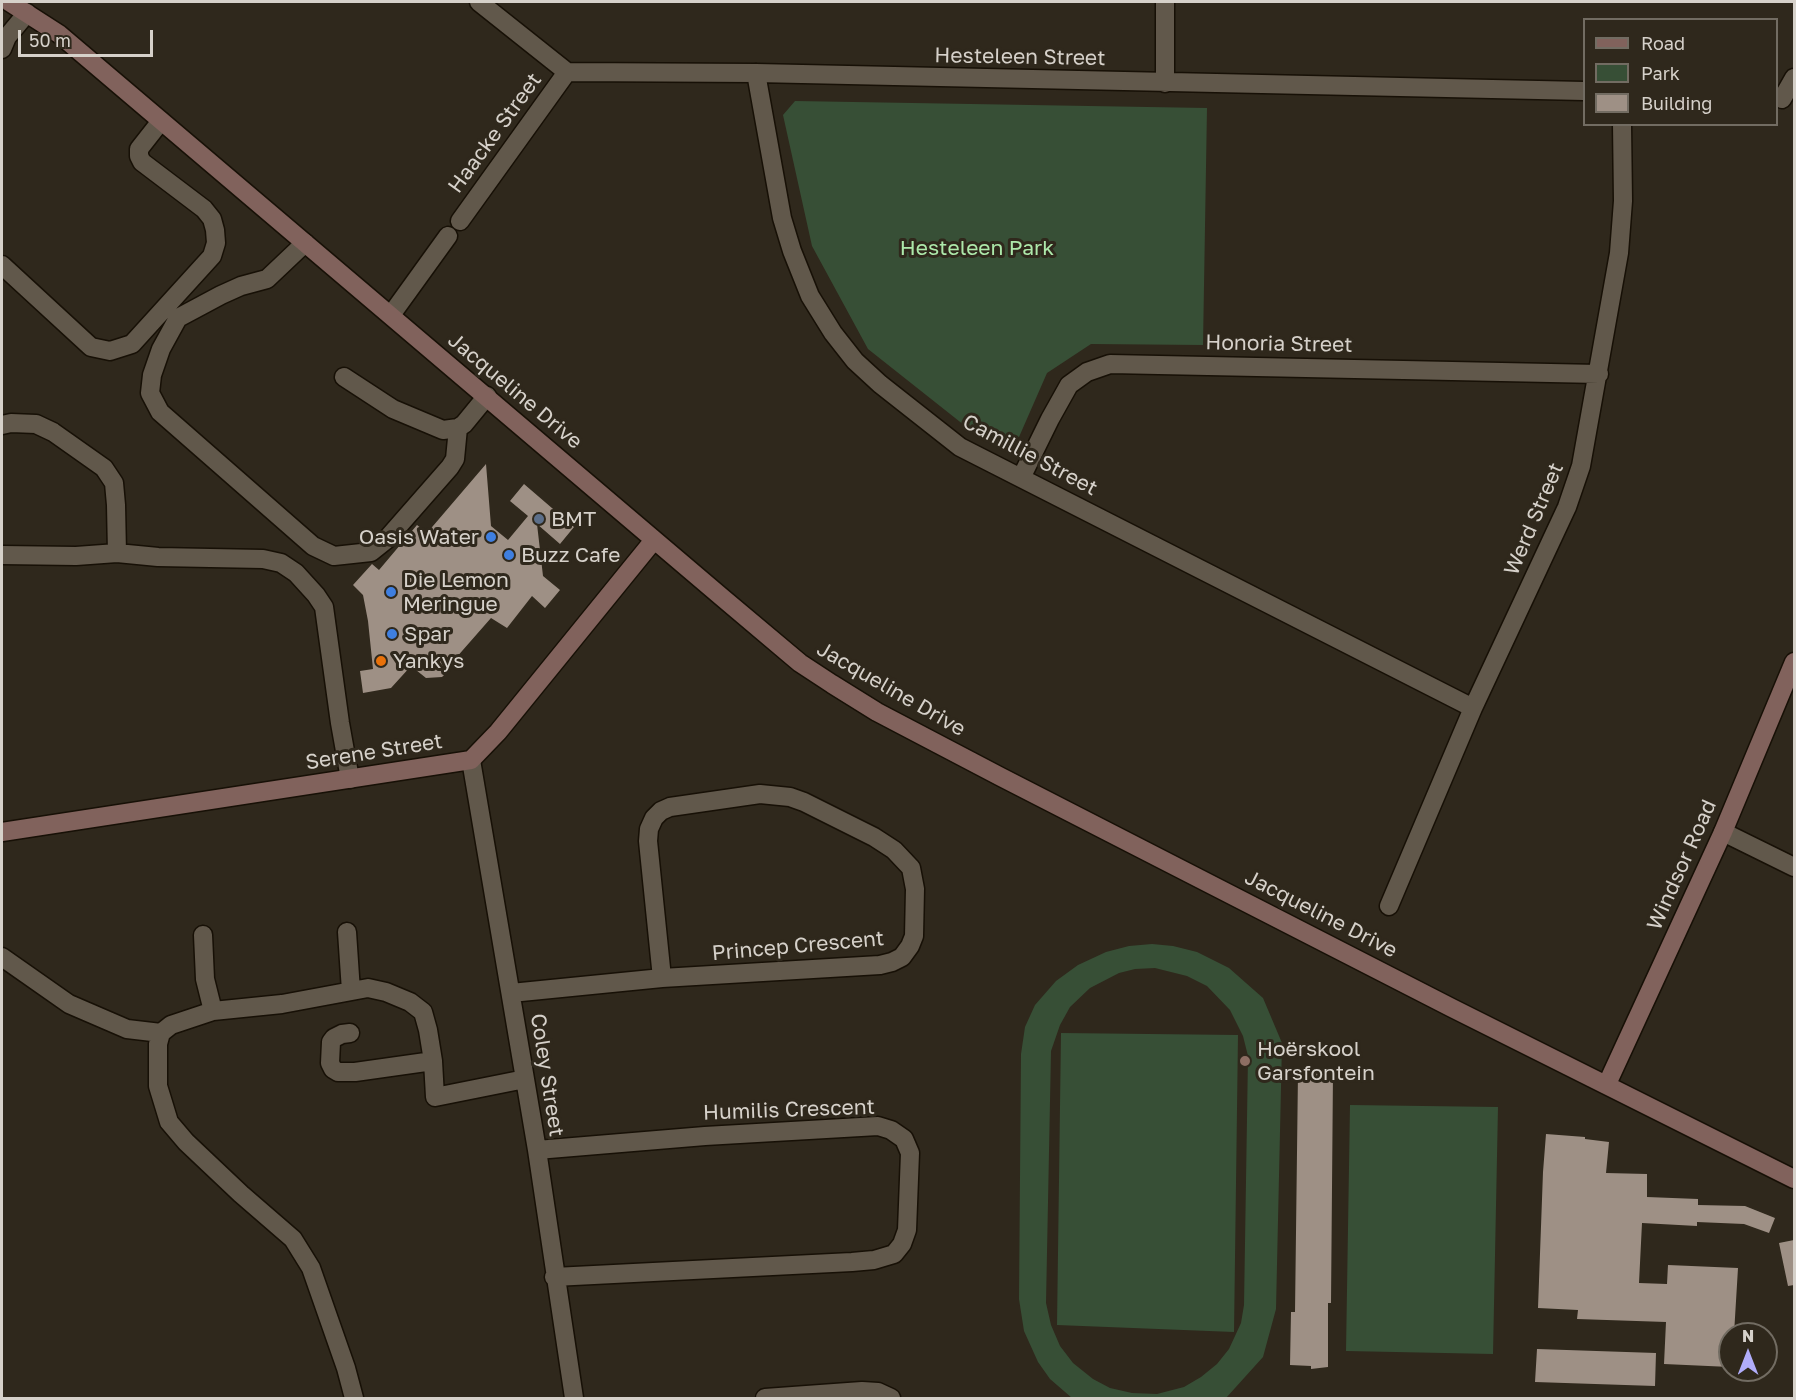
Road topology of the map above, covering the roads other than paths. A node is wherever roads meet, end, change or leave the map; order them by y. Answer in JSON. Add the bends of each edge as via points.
{"nodes":[{"id":1,"x":9,"y":2,"type":"edge"},
{"id":2,"x":479,"y":2,"type":"edge"},
{"id":3,"x":1165,"y":2,"type":"edge"},
{"id":4,"x":30,"y":7,"type":"edge"},
{"id":5,"x":2,"y":49,"type":"edge"},
{"id":6,"x":567,"y":72,"type":"junction"},
{"id":7,"x":756,"y":73,"type":"junction"},
{"id":8,"x":1794,"y":78,"type":"edge"},
{"id":9,"x":1165,"y":83,"type":"junction"},
{"id":10,"x":1583,"y":91,"type":"edge"},
{"id":11,"x":1784,"y":100,"type":"edge"},
{"id":12,"x":161,"y":120,"type":"junction"},
{"id":13,"x":1622,"y":126,"type":"edge"},
{"id":14,"x":460,"y":221,"type":"dead end"},
{"id":15,"x":448,"y":236,"type":"dead end"},
{"id":16,"x":306,"y":243,"type":"junction"},
{"id":17,"x":2,"y":265,"type":"edge"},
{"id":18,"x":391,"y":315,"type":"junction"},
{"id":19,"x":1599,"y":374,"type":"junction"},
{"id":20,"x":344,"y":377,"type":"dead end"},
{"id":21,"x":487,"y":396,"type":"junction"},
{"id":22,"x":2,"y":425,"type":"edge"},
{"id":23,"x":458,"y":428,"type":"junction"},
{"id":24,"x":1021,"y":478,"type":"junction"},
{"id":25,"x":654,"y":540,"type":"junction"},
{"id":26,"x":117,"y":553,"type":"junction"},
{"id":27,"x":2,"y":555,"type":"edge"},
{"id":28,"x":1794,"y":662,"type":"edge"},
{"id":29,"x":1473,"y":708,"type":"junction"},
{"id":30,"x":471,"y":760,"type":"junction"},
{"id":31,"x":350,"y":779,"type":"junction"},
{"id":32,"x":2,"y":832,"type":"edge"},
{"id":33,"x":1723,"y":832,"type":"junction"},
{"id":34,"x":1794,"y":867,"type":"edge"},
{"id":35,"x":1389,"y":906,"type":"dead end"},
{"id":36,"x":347,"y":932,"type":"dead end"},
{"id":37,"x":203,"y":935,"type":"dead end"},
{"id":38,"x":2,"y":957,"type":"edge"},
{"id":39,"x":663,"y":978,"type":"junction"},
{"id":40,"x":351,"y":991,"type":"junction"},
{"id":41,"x":511,"y":993,"type":"junction"},
{"id":42,"x":213,"y":1011,"type":"junction"},
{"id":43,"x":161,"y":1033,"type":"junction"},
{"id":44,"x":350,"y":1033,"type":"dead end"},
{"id":45,"x":432,"y":1062,"type":"junction"},
{"id":46,"x":525,"y":1079,"type":"junction"},
{"id":47,"x":1606,"y":1084,"type":"junction"},
{"id":48,"x":537,"y":1150,"type":"junction"},
{"id":49,"x":1794,"y":1179,"type":"edge"},
{"id":50,"x":554,"y":1277,"type":"junction"},
{"id":51,"x":354,"y":1398,"type":"edge"},
{"id":52,"x":574,"y":1398,"type":"edge"},
{"id":53,"x":765,"y":1398,"type":"edge"},
{"id":54,"x":891,"y":1398,"type":"edge"}],
"edges":[{"from":1,"to":4,"type":"street","name":"Jacqueline Drive"},
{"from":2,"to":6,"type":"street"},
{"from":3,"to":9,"type":"street"},
{"from":4,"to":5,"type":"street"},
{"from":4,"to":12,"type":"street","name":"Jacqueline Drive"},
{"from":6,"to":7,"type":"street","name":"Hesteleen Street"},
{"from":6,"to":14,"type":"street","name":"Haacke Street"},
{"from":7,"to":9,"type":"street","name":"Hesteleen Street"},
{"from":7,"to":24,"type":"street","name":"Camillie Street","via":[[788,240],[810,296],[833,333],[855,361],[919,416],[960,447]]},
{"from":8,"to":11,"type":"street"},
{"from":9,"to":10,"type":"street","name":"Hesteleen Street"},
{"from":12,"to":16,"type":"street","name":"Jacqueline Drive"},
{"from":12,"to":17,"type":"street","via":[[139,148],[139,156],[204,209],[216,230],[216,243],[212,256],[132,344],[110,351],[91,347]]},
{"from":13,"to":19,"type":"street","name":"Werd Street","via":[[1619,253]]},
{"from":15,"to":18,"type":"street"},
{"from":16,"to":18,"type":"street","name":"Jacqueline Drive"},
{"from":16,"to":23,"type":"street","via":[[267,279],[196,306],[178,318],[152,375],[150,393],[160,412],[313,546],[334,556],[371,552],[386,540],[450,467],[455,459]]},
{"from":18,"to":21,"type":"street","name":"Jacqueline Drive"},
{"from":19,"to":24,"type":"street","name":"Honoria Street","via":[[1110,364],[1087,372],[1069,385]]},
{"from":19,"to":29,"type":"street","name":"Werd Street","via":[[1574,488]]},
{"from":20,"to":23,"type":"street","via":[[393,410],[442,430]]},
{"from":21,"to":23,"type":"street"},
{"from":21,"to":25,"type":"street","name":"Jacqueline Drive"},
{"from":22,"to":26,"type":"street","via":[[36,424],[104,468],[114,483]]},
{"from":24,"to":29,"type":"street","name":"Camillie Street"},
{"from":25,"to":30,"type":"street","name":"Serene Street"},
{"from":25,"to":47,"type":"street","name":"Jacqueline Drive","via":[[800,663],[877,712]]},
{"from":26,"to":27,"type":"street"},
{"from":26,"to":31,"type":"street","via":[[263,559],[281,563],[296,573],[324,607]]},
{"from":28,"to":33,"type":"street","name":"Windsor Road"},
{"from":29,"to":35,"type":"street","name":"Werd Street"},
{"from":30,"to":31,"type":"street","name":"Serene Street"},
{"from":30,"to":41,"type":"street","name":"Coley Street"},
{"from":31,"to":32,"type":"street","name":"Serene Street"},
{"from":33,"to":34,"type":"street"},
{"from":33,"to":47,"type":"street","name":"Windsor Road"},
{"from":36,"to":40,"type":"street"},
{"from":37,"to":42,"type":"street","via":[[205,979]]},
{"from":38,"to":43,"type":"street","via":[[69,1004],[127,1029]]},
{"from":39,"to":39,"type":"street","name":"Princep Crescent","via":[[892,962],[902,957],[914,936],[915,889],[911,868],[874,837],[790,797],[759,794],[669,807],[654,818],[648,841]]},
{"from":39,"to":41,"type":"street","name":"Princep Crescent"},
{"from":40,"to":42,"type":"street"},
{"from":40,"to":45,"type":"street","via":[[368,988],[398,996],[423,1012]]},
{"from":41,"to":46,"type":"street","name":"Coley Street"},
{"from":42,"to":43,"type":"street","via":[[171,1025]]},
{"from":43,"to":51,"type":"street","via":[[158,1086],[169,1122],[292,1239],[311,1268]]},
{"from":44,"to":45,"type":"street","via":[[331,1042],[330,1063],[338,1072]]},
{"from":45,"to":46,"type":"street","via":[[435,1097]]},
{"from":46,"to":48,"type":"street","name":"Coley Street"},
{"from":47,"to":49,"type":"street","name":"Jacqueline Drive"},
{"from":48,"to":50,"type":"street","name":"Coley Street"},
{"from":48,"to":50,"type":"street","name":"Humilis Crescent","via":[[878,1126],[904,1139],[909,1153],[907,1230],[903,1244],[894,1254],[852,1262]]},
{"from":50,"to":52,"type":"street","name":"Coley Street"},
{"from":53,"to":54,"type":"street","via":[[862,1391]]}]}
